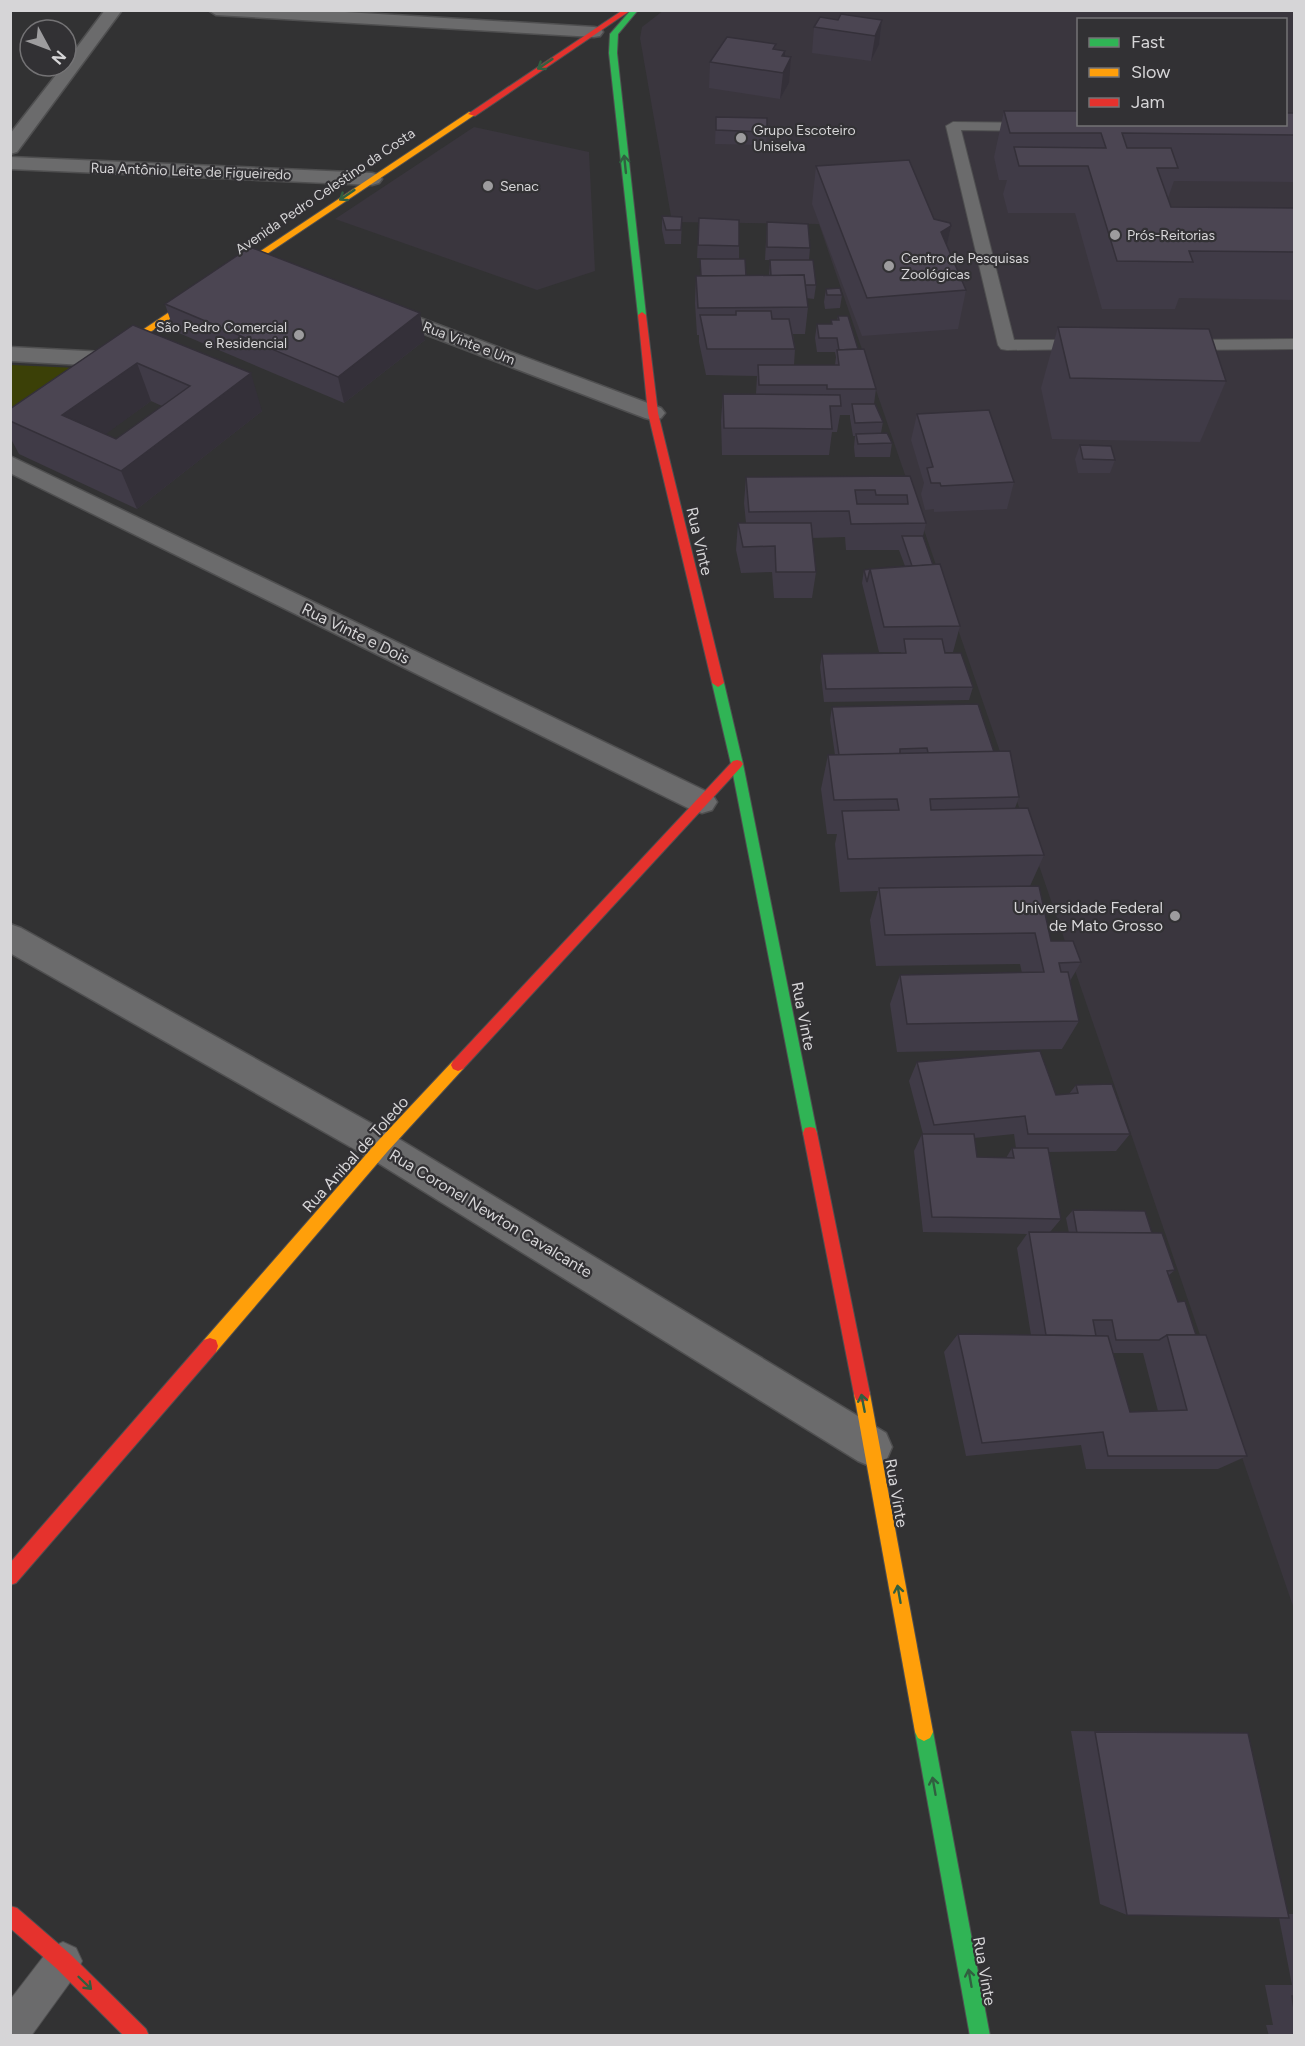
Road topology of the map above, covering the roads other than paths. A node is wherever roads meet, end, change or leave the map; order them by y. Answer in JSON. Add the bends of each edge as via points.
{"nodes":[{"id":1,"x":114,"y":10,"type":"edge"},
{"id":2,"x":216,"y":10,"type":"edge"},
{"id":3,"x":628,"y":10,"type":"edge"},
{"id":4,"x":635,"y":10,"type":"edge"},
{"id":5,"x":594,"y":32,"type":"junction"},
{"id":6,"x":1045,"y":127,"type":"edge"},
{"id":7,"x":10,"y":148,"type":"edge"},
{"id":8,"x":10,"y":163,"type":"edge"},
{"id":9,"x":372,"y":179,"type":"junction"},
{"id":10,"x":251,"y":260,"type":"junction"},
{"id":11,"x":274,"y":268,"type":"edge"},
{"id":12,"x":363,"y":302,"type":"edge"},
{"id":13,"x":1294,"y":344,"type":"edge"},
{"id":14,"x":1103,"y":345,"type":"edge"},
{"id":15,"x":1163,"y":345,"type":"edge"},
{"id":16,"x":10,"y":354,"type":"edge"},
{"id":17,"x":95,"y":365,"type":"joint"},
{"id":18,"x":653,"y":413,"type":"junction"},
{"id":19,"x":10,"y":463,"type":"edge"},
{"id":20,"x":737,"y":764,"type":"junction"},
{"id":21,"x":702,"y":802,"type":"junction"},
{"id":22,"x":10,"y":937,"type":"edge"},
{"id":23,"x":382,"y":1147,"type":"junction"},
{"id":24,"x":872,"y":1446,"type":"junction"},
{"id":25,"x":10,"y":1577,"type":"edge"},
{"id":26,"x":10,"y":1915,"type":"edge"},
{"id":27,"x":63,"y":1961,"type":"junction"},
{"id":28,"x":10,"y":2032,"type":"edge"},
{"id":29,"x":139,"y":2036,"type":"edge"},
{"id":30,"x":980,"y":2036,"type":"edge"}],
"edges":[{"from":1,"to":7,"type":"street"},
{"from":2,"to":5,"type":"street"},
{"from":3,"to":5,"type":"street","name":"Avenida Pedro Celestino da Costa"},
{"from":18,"to":4,"type":"street","name":"Rua Vinte","one_way":true,"via":[[614,53],[614,34]]},
{"from":5,"to":9,"type":"street","name":"Avenida Pedro Celestino da Costa","one_way":true},
{"from":6,"to":14,"type":"lane","via":[[953,126],[1007,345]]},
{"from":8,"to":9,"type":"street","name":"Rua Antônio Leite de Figueiredo"},
{"from":9,"to":10,"type":"street","name":"Avenida Pedro Celestino da Costa","one_way":true},
{"from":10,"to":11,"type":"street"},
{"from":10,"to":17,"type":"street","name":"Avenida Pedro Celestino da Costa"},
{"from":12,"to":18,"type":"street","name":"Rua Vinte e Um"},
{"from":13,"to":15,"type":"lane"},
{"from":16,"to":17,"type":"street"},
{"from":18,"to":20,"type":"street","name":"Rua Vinte"},
{"from":19,"to":21,"type":"street","name":"Rua Vinte e Dois"},
{"from":20,"to":21,"type":"street","name":"Rua Anibal de Toledo"},
{"from":24,"to":20,"type":"street","name":"Rua Vinte","one_way":true},
{"from":21,"to":23,"type":"street","name":"Rua Anibal de Toledo"},
{"from":22,"to":23,"type":"street","name":"Rua Coronel Newton Cavalcante"},
{"from":23,"to":24,"type":"street","name":"Rua Coronel Newton Cavalcante"},
{"from":23,"to":25,"type":"street","name":"Rua Anibal de Toledo"},
{"from":30,"to":24,"type":"street","name":"Rua Vinte","one_way":true},
{"from":26,"to":27,"type":"street"},
{"from":27,"to":28,"type":"lane"},
{"from":27,"to":29,"type":"street","one_way":true}]}
